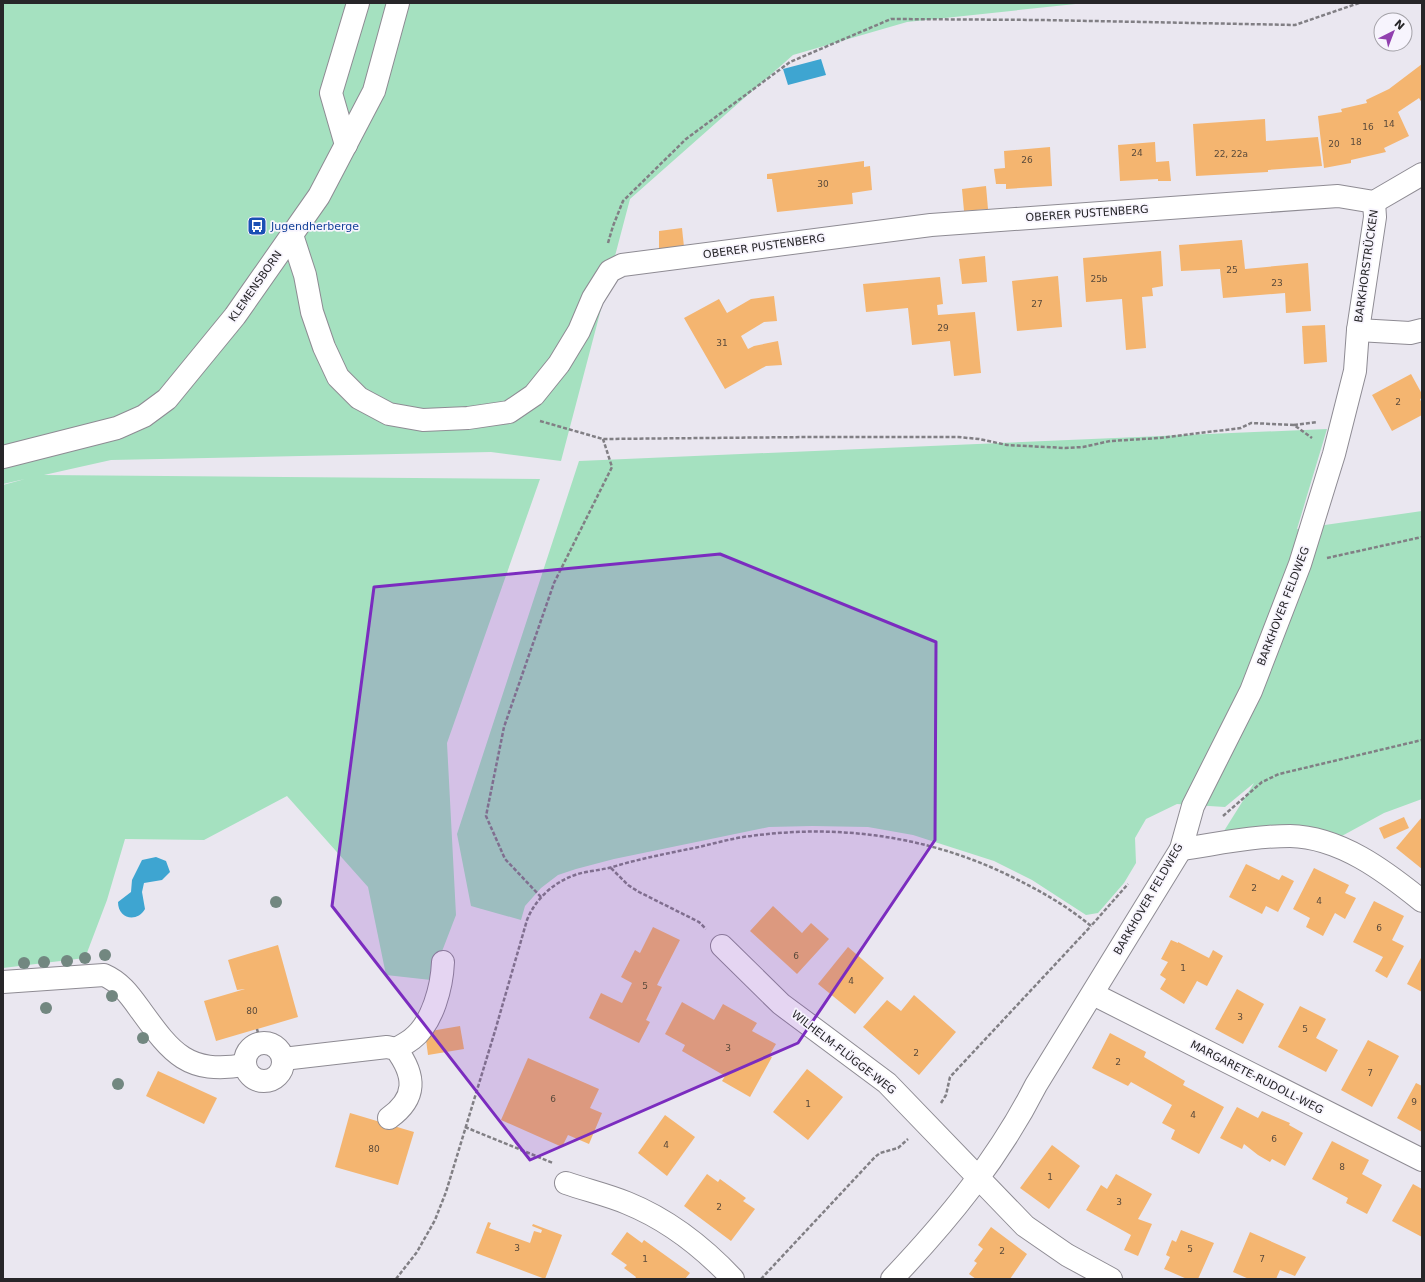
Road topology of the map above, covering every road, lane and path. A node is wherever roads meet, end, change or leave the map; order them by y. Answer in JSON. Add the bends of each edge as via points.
{"nodes":[{"id":1,"x":358,"y":3,"type":"edge"},
{"id":2,"x":398,"y":3,"type":"edge"},
{"id":3,"x":1359,"y":3,"type":"edge"},
{"id":4,"x":346,"y":145,"type":"junction"},
{"id":5,"x":1422,"y":174,"type":"edge"},
{"id":6,"x":1374,"y":202,"type":"junction"},
{"id":7,"x":292,"y":235,"type":"junction"},
{"id":8,"x":610,"y":271,"type":"junction"},
{"id":9,"x":1358,"y":330,"type":"junction"},
{"id":10,"x":1422,"y":330,"type":"edge"},
{"id":11,"x":509,"y":412,"type":"junction"},
{"id":12,"x":602,"y":439,"type":"junction"},
{"id":13,"x":1334,"y":454,"type":"junction"},
{"id":14,"x":3,"y":457,"type":"edge"},
{"id":15,"x":1422,"y":537,"type":"edge"},
{"id":16,"x":1300,"y":564,"type":"junction"},
{"id":17,"x":1422,"y":740,"type":"edge"},
{"id":18,"x":1218,"y":822,"type":"dead end"},
{"id":19,"x":1181,"y":849,"type":"junction"},
{"id":20,"x":611,"y":868,"type":"dead end"},
{"id":21,"x":541,"y":897,"type":"dead end"},
{"id":22,"x":1422,"y":901,"type":"edge"},
{"id":23,"x":722,"y":946,"type":"joint"},
{"id":24,"x":443,"y":962,"type":"dead end"},
{"id":25,"x":3,"y":982,"type":"edge"},
{"id":26,"x":1093,"y":994,"type":"junction"},
{"id":27,"x":396,"y":1049,"type":"junction"},
{"id":28,"x":283,"y":1059,"type":"junction"},
{"id":29,"x":245,"y":1065,"type":"junction"},
{"id":30,"x":388,"y":1118,"type":"dead end"},
{"id":31,"x":465,"y":1127,"type":"dead end"},
{"id":32,"x":1422,"y":1160,"type":"edge"},
{"id":33,"x":978,"y":1179,"type":"junction"},
{"id":34,"x":566,"y":1183,"type":"joint"},
{"id":35,"x":733,"y":1279,"type":"edge"},
{"id":36,"x":892,"y":1279,"type":"edge"},
{"id":37,"x":1111,"y":1279,"type":"edge"}],
"edges":[{"from":1,"to":4,"type":"street","via":[[330,93]]},
{"from":2,"to":4,"type":"street","name":"KLEMENSBORN","via":[[374,91]]},
{"from":3,"to":8,"type":"path","via":[[1295,25],[892,19],[790,62],[686,139],[623,201],[606,252]]},
{"from":4,"to":7,"type":"street","name":"KLEMENSBORN","via":[[319,196]]},
{"from":5,"to":6,"type":"street"},
{"from":6,"to":8,"type":"street","name":"OBERER PUSTENBERG","via":[[1338,196],[931,225],[622,265]]},
{"from":6,"to":9,"type":"street","name":"BARKHORSTRÜCKEN","via":[[1374,276]]},
{"from":7,"to":11,"type":"street","via":[[306,275],[312,312],[324,348],[338,377],[360,398],[389,414],[423,420],[468,418]]},
{"from":7,"to":14,"type":"street","name":"KLEMENSBORN","via":[[235,316],[167,399],[144,416],[117,428]]},
{"from":8,"to":11,"type":"street","via":[[559,364],[534,395]]},
{"from":9,"to":10,"type":"street","name":"BARKHORSTRÜCKEN","via":[[1410,333]]},
{"from":9,"to":13,"type":"street","name":"BARKHORSTRÜCKEN","via":[[1355,371]]},
{"from":11,"to":12,"type":"path"},
{"from":12,"to":13,"type":"path","via":[[958,438],[1007,445],[1065,448],[1241,428],[1251,423],[1294,425]]},
{"from":12,"to":21,"type":"path","via":[[612,467],[554,583],[504,727],[486,816],[505,859]]},
{"from":13,"to":16,"type":"street","name":"BARKHOVER FELDWEG"},
{"from":15,"to":16,"type":"path"},
{"from":16,"to":19,"type":"street","name":"BARKHOVER FELDWEG","via":[[1251,691],[1193,806]]},
{"from":17,"to":18,"type":"path","via":[[1279,774],[1262,782]]},
{"from":19,"to":22,"type":"street","via":[[1272,837],[1291,836],[1321,841],[1387,872]]},
{"from":19,"to":26,"type":"street","name":"BARKHOVER FELDWEG"},
{"from":20,"to":23,"type":"path","via":[[639,892],[699,922]]},
{"from":23,"to":33,"type":"street","name":"WILHELM-FLÜGGE-WEG","via":[[781,1004],[886,1083]]},
{"from":24,"to":27,"type":"street","via":[[442,981],[426,1022],[413,1038]]},
{"from":25,"to":29,"type":"street","via":[[104,975],[116,980],[164,1043],[180,1056],[209,1067]]},
{"from":26,"to":32,"type":"street","name":"MARGARETE-RUDOLL-WEG"},
{"from":26,"to":33,"type":"street","name":"BARKHOVER FELDWEG","via":[[1036,1085],[1018,1120]]},
{"from":27,"to":28,"type":"street","via":[[387,1047]]},
{"from":27,"to":30,"type":"street","via":[[410,1077],[410,1093],[407,1102]]},
{"from":28,"to":29,"type":"street","via":[[278,1076],[271,1080],[261,1081],[253,1078]]},
{"from":28,"to":29,"type":"street","via":[[280,1051],[259,1037],[248,1053]]},
{"from":31,"to":34,"type":"path","via":[[552,1161]]},
{"from":33,"to":36,"type":"street","name":"BARKHOVER FELDWEG","via":[[935,1233]]},
{"from":33,"to":37,"type":"street","name":"WILHELM-FLÜGGE-WEG","via":[[1025,1226],[1067,1255]]},
{"from":34,"to":35,"type":"street","via":[[627,1203],[674,1227],[705,1251]]}]}
